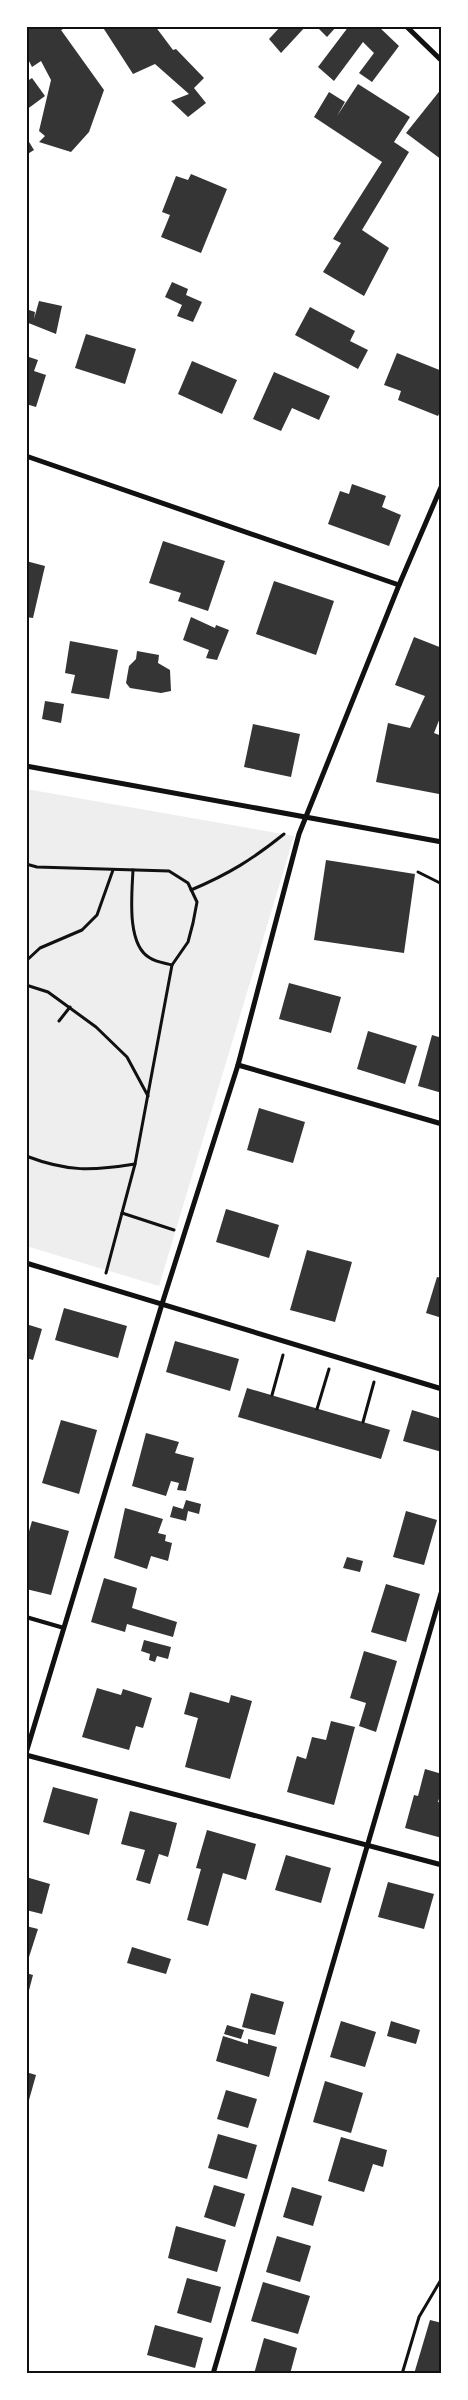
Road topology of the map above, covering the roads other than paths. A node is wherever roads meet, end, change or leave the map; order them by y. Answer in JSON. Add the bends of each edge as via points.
{"nodes":[{"id":1,"x":406,"y":26,"type":"edge"},
{"id":2,"x":442,"y":61,"type":"edge"},
{"id":3,"x":26,"y":456,"type":"edge"},
{"id":4,"x":442,"y":485,"type":"edge"},
{"id":5,"x":399,"y":585,"type":"junction"},
{"id":6,"x":26,"y":766,"type":"edge"},
{"id":7,"x":306,"y":817,"type":"junction"},
{"id":8,"x":442,"y":842,"type":"edge"},
{"id":9,"x":238,"y":1066,"type":"junction"},
{"id":10,"x":442,"y":1124,"type":"edge"},
{"id":11,"x":26,"y":1263,"type":"edge"},
{"id":12,"x":162,"y":1304,"type":"junction"},
{"id":13,"x":442,"y":1389,"type":"edge"},
{"id":14,"x":442,"y":1590,"type":"edge"},
{"id":15,"x":26,"y":1617,"type":"edge"},
{"id":16,"x":64,"y":1628,"type":"junction"},
{"id":17,"x":26,"y":1754,"type":"edge"},
{"id":18,"x":367,"y":1846,"type":"junction"},
{"id":19,"x":442,"y":1865,"type":"edge"},
{"id":20,"x":213,"y":2374,"type":"edge"}],
"edges":[{"from":1,"to":2,"type":"street"},
{"from":3,"to":5,"type":"street"},
{"from":4,"to":5,"type":"street"},
{"from":5,"to":7,"type":"street"},
{"from":6,"to":7,"type":"street"},
{"from":7,"to":8,"type":"street"},
{"from":7,"to":9,"type":"street"},
{"from":9,"to":10,"type":"street"},
{"from":9,"to":12,"type":"street"},
{"from":11,"to":12,"type":"street"},
{"from":12,"to":13,"type":"street"},
{"from":12,"to":16,"type":"street"},
{"from":14,"to":18,"type":"street"},
{"from":15,"to":16,"type":"lane"},
{"from":16,"to":17,"type":"street"},
{"from":17,"to":18,"type":"street"},
{"from":18,"to":19,"type":"street"},
{"from":18,"to":20,"type":"street"}]}
